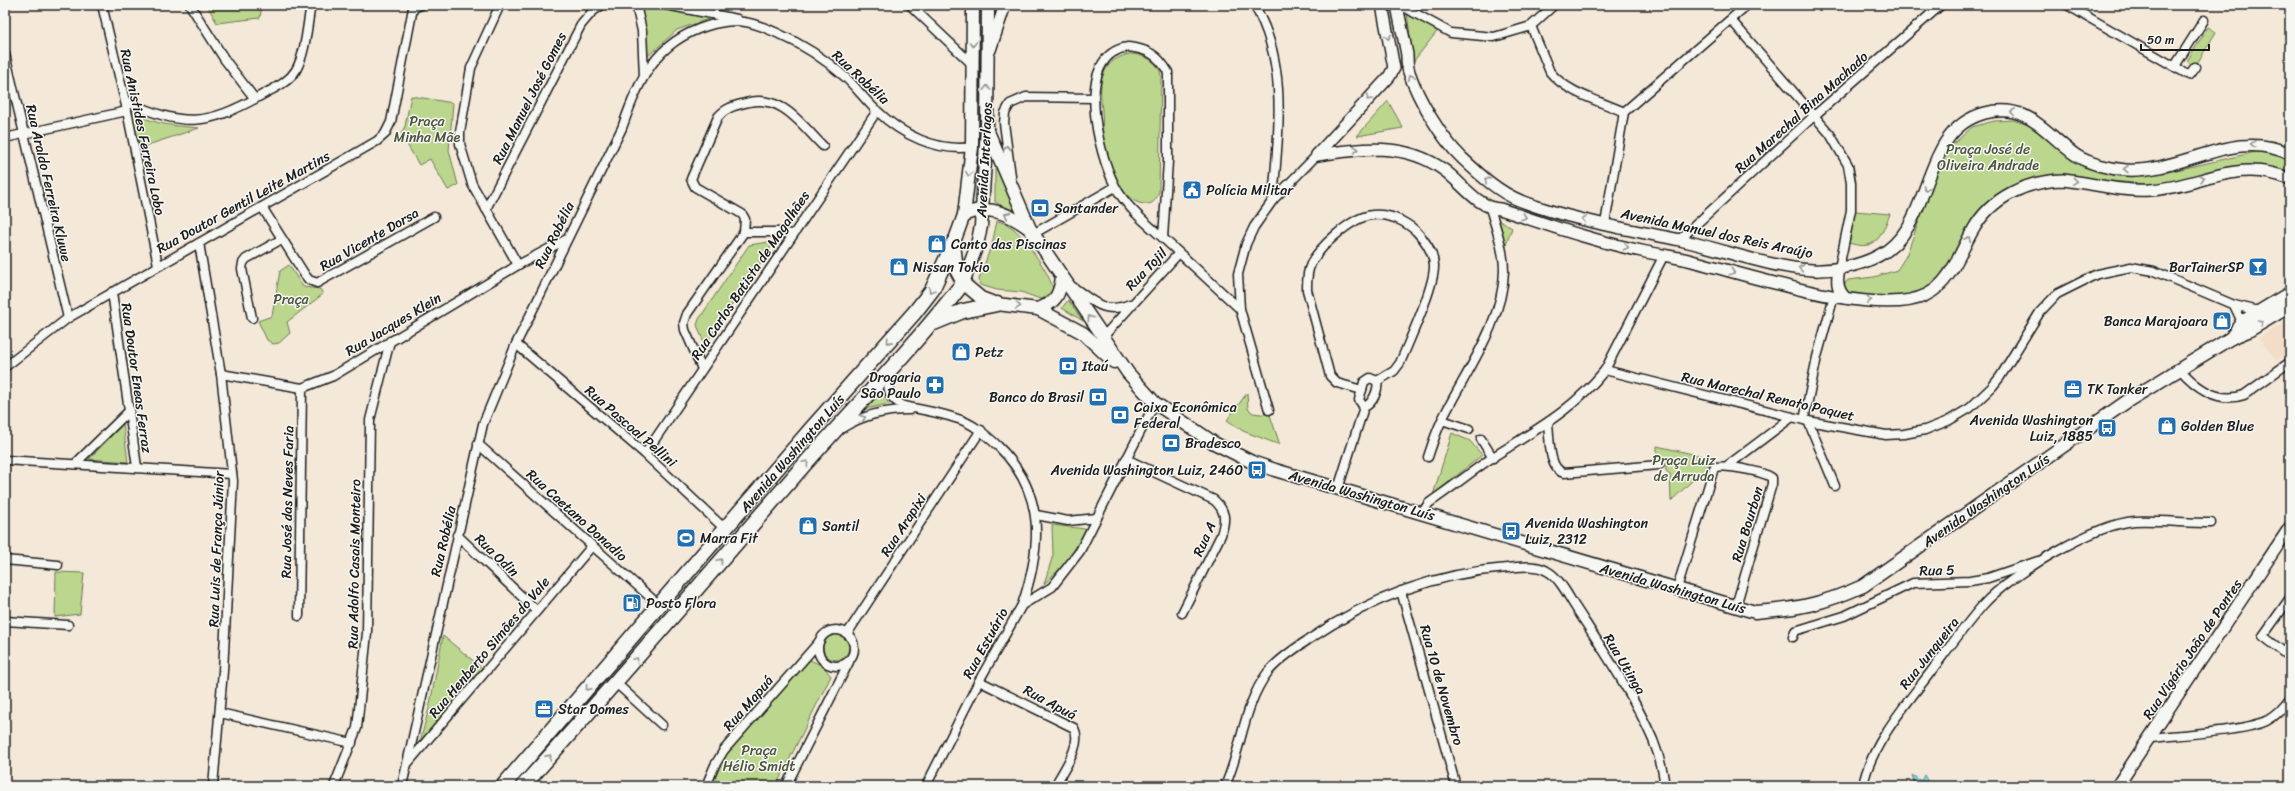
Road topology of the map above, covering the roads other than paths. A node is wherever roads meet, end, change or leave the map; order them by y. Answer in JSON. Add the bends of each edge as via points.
{"nodes":[{"id":1,"x":102,"y":5,"type":"edge"},
{"id":2,"x":190,"y":5,"type":"edge"},
{"id":3,"x":311,"y":5,"type":"edge"},
{"id":4,"x":500,"y":5,"type":"edge"},
{"id":5,"x":602,"y":5,"type":"edge"},
{"id":6,"x":636,"y":5,"type":"edge"},
{"id":7,"x":666,"y":5,"type":"edge"},
{"id":8,"x":910,"y":5,"type":"edge"},
{"id":9,"x":973,"y":5,"type":"edge"},
{"id":10,"x":988,"y":5,"type":"edge"},
{"id":11,"x":1006,"y":5,"type":"edge"},
{"id":12,"x":1254,"y":5,"type":"edge"},
{"id":13,"x":1382,"y":5,"type":"edge"},
{"id":14,"x":1399,"y":5,"type":"edge"},
{"id":15,"x":1554,"y":5,"type":"edge"},
{"id":16,"x":1747,"y":5,"type":"edge"},
{"id":17,"x":1941,"y":5,"type":"edge"},
{"id":18,"x":2067,"y":5,"type":"edge"},
{"id":19,"x":415,"y":6,"type":"edge"},
{"id":20,"x":742,"y":20,"type":"junction"},
{"id":21,"x":1731,"y":20,"type":"junction"},
{"id":22,"x":2204,"y":20,"type":"dead end"},
{"id":23,"x":1530,"y":26,"type":"junction"},
{"id":24,"x":5,"y":54,"type":"edge"},
{"id":25,"x":987,"y":58,"type":"junction"},
{"id":26,"x":973,"y":65,"type":"junction"},
{"id":27,"x":2175,"y":66,"type":"junction"},
{"id":28,"x":2195,"y":67,"type":"dead end"},
{"id":29,"x":644,"y":77,"type":"junction"},
{"id":30,"x":1094,"y":98,"type":"junction"},
{"id":31,"x":255,"y":99,"type":"junction"},
{"id":32,"x":125,"y":101,"type":"junction"},
{"id":33,"x":127,"y":111,"type":"junction"},
{"id":34,"x":877,"y":111,"type":"junction"},
{"id":35,"x":1624,"y":112,"type":"junction"},
{"id":36,"x":1815,"y":115,"type":"junction"},
{"id":37,"x":987,"y":127,"type":"junction"},
{"id":38,"x":24,"y":134,"type":"junction"},
{"id":39,"x":5,"y":138,"type":"edge"},
{"id":40,"x":823,"y":146,"type":"dead end"},
{"id":41,"x":972,"y":147,"type":"junction"},
{"id":42,"x":1317,"y":154,"type":"junction"},
{"id":43,"x":2290,"y":154,"type":"edge"},
{"id":44,"x":2290,"y":179,"type":"edge"},
{"id":45,"x":1012,"y":187,"type":"junction"},
{"id":46,"x":1116,"y":187,"type":"junction"},
{"id":47,"x":1273,"y":200,"type":"junction"},
{"id":48,"x":262,"y":208,"type":"junction"},
{"id":49,"x":982,"y":208,"type":"junction"},
{"id":50,"x":1490,"y":208,"type":"junction"},
{"id":51,"x":486,"y":209,"type":"junction"},
{"id":52,"x":964,"y":214,"type":"junction"},
{"id":53,"x":434,"y":217,"type":"dead end"},
{"id":54,"x":1605,"y":224,"type":"junction"},
{"id":55,"x":1032,"y":231,"type":"junction"},
{"id":56,"x":744,"y":232,"type":"junction"},
{"id":57,"x":791,"y":234,"type":"junction"},
{"id":58,"x":567,"y":238,"type":"junction"},
{"id":59,"x":1163,"y":238,"type":"junction"},
{"id":60,"x":282,"y":239,"type":"junction"},
{"id":61,"x":1679,"y":240,"type":"junction"},
{"id":62,"x":954,"y":242,"type":"junction"},
{"id":63,"x":199,"y":243,"type":"junction"},
{"id":64,"x":1179,"y":253,"type":"junction"},
{"id":65,"x":1664,"y":255,"type":"junction"},
{"id":66,"x":158,"y":265,"type":"junction"},
{"id":67,"x":518,"y":265,"type":"junction"},
{"id":68,"x":1839,"y":268,"type":"junction"},
{"id":69,"x":1064,"y":280,"type":"junction"},
{"id":70,"x":963,"y":283,"type":"junction"},
{"id":71,"x":112,"y":292,"type":"junction"},
{"id":72,"x":2290,"y":293,"type":"edge"},
{"id":73,"x":1839,"y":297,"type":"junction"},
{"id":74,"x":1132,"y":302,"type":"junction"},
{"id":75,"x":997,"y":304,"type":"junction"},
{"id":76,"x":2234,"y":305,"type":"junction"},
{"id":77,"x":2290,"y":306,"type":"edge"},
{"id":78,"x":1038,"y":309,"type":"junction"},
{"id":79,"x":1240,"y":309,"type":"junction"},
{"id":80,"x":2259,"y":311,"type":"junction"},
{"id":81,"x":68,"y":318,"type":"junction"},
{"id":82,"x":252,"y":318,"type":"dead end"},
{"id":83,"x":2242,"y":322,"type":"junction"},
{"id":84,"x":930,"y":325,"type":"junction"},
{"id":85,"x":1103,"y":337,"type":"junction"},
{"id":86,"x":2231,"y":338,"type":"junction"},
{"id":87,"x":390,"y":341,"type":"junction"},
{"id":88,"x":516,"y":344,"type":"junction"},
{"id":89,"x":2290,"y":362,"type":"edge"},
{"id":90,"x":894,"y":366,"type":"junction"},
{"id":91,"x":5,"y":367,"type":"edge"},
{"id":92,"x":2179,"y":368,"type":"junction"},
{"id":93,"x":702,"y":369,"type":"junction"},
{"id":94,"x":1605,"y":370,"type":"junction"},
{"id":95,"x":1128,"y":373,"type":"junction"},
{"id":96,"x":221,"y":374,"type":"junction"},
{"id":97,"x":1377,"y":380,"type":"junction"},
{"id":98,"x":302,"y":388,"type":"junction"},
{"id":99,"x":1362,"y":390,"type":"junction"},
{"id":100,"x":1155,"y":403,"type":"junction"},
{"id":101,"x":1364,"y":407,"type":"junction"},
{"id":102,"x":130,"y":410,"type":"junction"},
{"id":103,"x":1269,"y":410,"type":"dead end"},
{"id":104,"x":922,"y":411,"type":"junction"},
{"id":105,"x":1792,"y":417,"type":"junction"},
{"id":106,"x":1442,"y":420,"type":"junction"},
{"id":107,"x":1806,"y":421,"type":"junction"},
{"id":108,"x":1548,"y":424,"type":"junction"},
{"id":109,"x":1469,"y":429,"type":"dead end"},
{"id":110,"x":981,"y":430,"type":"junction"},
{"id":111,"x":829,"y":437,"type":"junction"},
{"id":112,"x":1481,"y":439,"type":"dead end"},
{"id":113,"x":478,"y":444,"type":"junction"},
{"id":114,"x":644,"y":454,"type":"junction"},
{"id":115,"x":1428,"y":457,"type":"dead end"},
{"id":116,"x":1493,"y":458,"type":"junction"},
{"id":117,"x":1126,"y":459,"type":"junction"},
{"id":118,"x":5,"y":460,"type":"edge"},
{"id":119,"x":75,"y":464,"type":"junction"},
{"id":120,"x":1659,"y":465,"type":"dead end"},
{"id":121,"x":1727,"y":466,"type":"junction"},
{"id":122,"x":137,"y":467,"type":"junction"},
{"id":123,"x":232,"y":474,"type":"junction"},
{"id":124,"x":1835,"y":486,"type":"dead end"},
{"id":125,"x":1338,"y":489,"type":"junction"},
{"id":126,"x":1422,"y":513,"type":"junction"},
{"id":127,"x":1036,"y":515,"type":"junction"},
{"id":128,"x":1097,"y":518,"type":"junction"},
{"id":129,"x":2211,"y":523,"type":"dead end"},
{"id":130,"x":2290,"y":528,"type":"edge"},
{"id":131,"x":726,"y":530,"type":"junction"},
{"id":132,"x":457,"y":535,"type":"junction"},
{"id":133,"x":592,"y":546,"type":"junction"},
{"id":134,"x":2044,"y":559,"type":"junction"},
{"id":135,"x":5,"y":560,"type":"edge"},
{"id":136,"x":58,"y":565,"type":"dead end"},
{"id":137,"x":1678,"y":585,"type":"dead end"},
{"id":138,"x":1401,"y":591,"type":"junction"},
{"id":139,"x":2290,"y":598,"type":"edge"},
{"id":140,"x":1738,"y":599,"type":"dead end"},
{"id":141,"x":659,"y":605,"type":"junction"},
{"id":142,"x":1022,"y":605,"type":"junction"},
{"id":143,"x":536,"y":610,"type":"junction"},
{"id":144,"x":1182,"y":613,"type":"dead end"},
{"id":145,"x":299,"y":616,"type":"dead end"},
{"id":146,"x":5,"y":621,"type":"edge"},
{"id":147,"x":68,"y":625,"type":"dead end"},
{"id":148,"x":847,"y":634,"type":"junction"},
{"id":149,"x":1793,"y":637,"type":"dead end"},
{"id":150,"x":819,"y":642,"type":"junction"},
{"id":151,"x":2290,"y":657,"type":"edge"},
{"id":152,"x":848,"y":662,"type":"junction"},
{"id":153,"x":979,"y":681,"type":"junction"},
{"id":154,"x":616,"y":683,"type":"junction"},
{"id":155,"x":2290,"y":699,"type":"edge"},
{"id":156,"x":220,"y":713,"type":"junction"},
{"id":157,"x":662,"y":726,"type":"dead end"},
{"id":158,"x":2150,"y":738,"type":"junction"},
{"id":159,"x":352,"y":743,"type":"junction"},
{"id":160,"x":407,"y":764,"type":"junction"},
{"id":161,"x":213,"y":786,"type":"edge"},
{"id":162,"x":334,"y":786,"type":"edge"},
{"id":163,"x":402,"y":786,"type":"edge"},
{"id":164,"x":502,"y":786,"type":"edge"},
{"id":165,"x":523,"y":786,"type":"edge"},
{"id":166,"x":706,"y":786,"type":"edge"},
{"id":167,"x":786,"y":786,"type":"edge"},
{"id":168,"x":926,"y":786,"type":"edge"},
{"id":169,"x":1055,"y":786,"type":"edge"},
{"id":170,"x":1225,"y":786,"type":"edge"},
{"id":171,"x":1456,"y":786,"type":"edge"},
{"id":172,"x":1665,"y":786,"type":"edge"},
{"id":173,"x":1863,"y":786,"type":"edge"},
{"id":174,"x":2117,"y":786,"type":"edge"}],
"edges":[{"from":1,"to":32,"type":"street","name":"Rua Anistides Ferreira Lobo"},
{"from":2,"to":31,"type":"street","via":[[224,60]]},
{"from":3,"to":31,"type":"street","via":[[297,68],[287,81]]},
{"from":4,"to":51,"type":"street","via":[[470,68],[460,132],[465,163],[472,184]]},
{"from":5,"to":51,"type":"street","name":"Rua Manuel José Gomes","via":[[592,12],[582,25]]},
{"from":6,"to":29,"type":"street","via":[[642,31]]},
{"from":7,"to":20,"type":"street"},
{"from":8,"to":26,"type":"street"},
{"from":9,"to":26,"type":"main road","name":"Avenida Interlagos","one_way":true},
{"from":10,"to":25,"type":"main road","name":"Avenida Interlagos"},
{"from":11,"to":25,"type":"street"},
{"from":12,"to":47,"type":"street","via":[[1273,50],[1278,80],[1278,142]]},
{"from":13,"to":42,"type":"street","one_way":true,"via":[[1394,68],[1389,77]]},
{"from":14,"to":23,"type":"street","via":[[1451,33],[1494,37]]},
{"from":54,"to":14,"type":"street","name":"Avenida Manuel dos Reis Araújo","one_way":true,"via":[[1564,215],[1520,201],[1498,189],[1461,158],[1447,142],[1408,70]]},
{"from":15,"to":23,"type":"street"},
{"from":16,"to":21,"type":"street"},
{"from":17,"to":36,"type":"street","name":"Rua Marechal Bina Machado"},
{"from":18,"to":27,"type":"street"},
{"from":19,"to":48,"type":"street","name":"Rua Doutor Gentil Leite Martins","via":[[391,122],[384,134],[352,157]]},
{"from":20,"to":29,"type":"street","name":"Rua Robélia","via":[[711,24],[675,40],[654,58]]},
{"from":20,"to":34,"type":"street","name":"Rua Robélia","via":[[802,44],[846,78]]},
{"from":21,"to":35,"type":"street"},
{"from":21,"to":36,"type":"street"},
{"from":22,"to":27,"type":"street"},
{"from":23,"to":35,"type":"street","via":[[1554,77],[1574,90]]},
{"from":24,"to":38,"type":"street","name":"Rua Araldo Ferreira Kluwe"},
{"from":37,"to":25,"type":"main road","name":"Avenida Interlagos","one_way":true},
{"from":26,"to":41,"type":"main road","name":"Avenida Interlagos"},
{"from":27,"to":28,"type":"street","via":[[2189,75]]},
{"from":29,"to":58,"type":"street","name":"Rua Robélia","via":[[633,96],[622,128]]},
{"from":45,"to":30,"type":"street","one_way":true,"via":[[1004,123],[1005,113],[1010,104],[1026,97]]},
{"from":30,"to":46,"type":"street","via":[[1103,155]]},
{"from":30,"to":59,"type":"street","via":[[1099,70],[1108,55],[1118,48],[1149,51],[1161,60],[1168,72],[1168,161]]},
{"from":31,"to":32,"type":"street","via":[[218,116],[191,121],[173,120]]},
{"from":32,"to":33,"type":"street","name":"Rua Anistides Ferreira Lobo"},
{"from":33,"to":38,"type":"street"},
{"from":33,"to":66,"type":"street","name":"Rua Anistides Ferreira Lobo"},
{"from":34,"to":41,"type":"street","name":"Rua Robélia","via":[[920,140],[943,148]]},
{"from":34,"to":57,"type":"street","name":"Rua Carlos Batista de Magalhães"},
{"from":35,"to":54,"type":"street"},
{"from":36,"to":61,"type":"street","name":"Rua Marechal Bina Machado"},
{"from":36,"to":68,"type":"street","via":[[1841,150],[1848,165],[1851,183],[1851,210]]},
{"from":37,"to":45,"type":"main road"},
{"from":37,"to":49,"type":"main road","name":"Avenida Interlagos"},
{"from":38,"to":39,"type":"street"},
{"from":38,"to":81,"type":"street","name":"Rua Araldo Ferreira Kluwe"},
{"from":40,"to":56,"type":"street","via":[[782,106],[768,100],[757,99],[723,111],[691,179],[695,187],[742,214],[745,219]]},
{"from":41,"to":52,"type":"main road","name":"Avenida Interlagos","one_way":true},
{"from":42,"to":47,"type":"street"},
{"from":42,"to":50,"type":"street","one_way":true,"via":[[1368,148],[1406,152],[1424,157]]},
{"from":43,"to":68,"type":"street","name":"Avenida Manuel dos Reis Araújo","one_way":true,"via":[[2276,147],[2243,144],[2158,168],[2125,170],[2092,163],[2079,157],[2028,116],[2017,112],[1985,113],[1967,120],[1949,135],[1941,148],[1911,225],[1895,245],[1870,260]]},
{"from":73,"to":44,"type":"street","one_way":true,"via":[[1900,303],[1927,295],[1946,278],[1979,221],[2009,193],[2027,185],[2063,180],[2151,190],[2231,172],[2264,172]]},
{"from":45,"to":55,"type":"main road"},
{"from":46,"to":55,"type":"street"},
{"from":46,"to":59,"type":"street","via":[[1132,210]]},
{"from":47,"to":79,"type":"street","via":[[1254,227],[1246,244],[1238,274]]},
{"from":48,"to":60,"type":"street","name":"Rua Vicente Dorsa"},
{"from":48,"to":63,"type":"street","name":"Rua Doutor Gentil Leite Martins"},
{"from":49,"to":52,"type":"main road"},
{"from":55,"to":49,"type":"main road","name":"Avenida Washington Luís","one_way":true,"via":[[1008,215]]},
{"from":49,"to":70,"type":"main road","name":"Avenida Interlagos","via":[[977,245]]},
{"from":50,"to":65,"type":"street","one_way":true,"via":[[1500,209],[1580,236]]},
{"from":50,"to":106,"type":"street","via":[[1504,272],[1500,294],[1487,335]]},
{"from":51,"to":67,"type":"street"},
{"from":52,"to":62,"type":"main road","name":"Avenida Washington Luís"},
{"from":53,"to":60,"type":"street","name":"Rua Vicente Dorsa","via":[[317,283],[305,275]]},
{"from":54,"to":61,"type":"street","name":"Avenida Manuel dos Reis Araújo"},
{"from":55,"to":69,"type":"main road","name":"Avenida Washington Luís"},
{"from":56,"to":57,"type":"street"},
{"from":56,"to":93,"type":"street","via":[[685,318],[685,330]]},
{"from":57,"to":93,"type":"street","name":"Rua Carlos Batista de Magalhães"},
{"from":58,"to":67,"type":"street","name":"Rua Jacques Klein"},
{"from":58,"to":88,"type":"street","name":"Rua Robélia"},
{"from":59,"to":64,"type":"street"},
{"from":60,"to":82,"type":"street","via":[[243,263]]},
{"from":68,"to":61,"type":"street","name":"Avenida Manuel dos Reis Araújo","one_way":true,"via":[[1810,270]]},
{"from":62,"to":70,"type":"main road","via":[[954,264]]},
{"from":62,"to":131,"type":"highway","name":"Avenida Washington Luís","one_way":true,"via":[[932,290],[915,312]]},
{"from":63,"to":66,"type":"street","name":"Rua Doutor Gentil Leite Martins"},
{"from":63,"to":96,"type":"street","name":"Rua Luis de França Júnior"},
{"from":64,"to":74,"type":"street","name":"Rua Tojil"},
{"from":64,"to":79,"type":"street"},
{"from":65,"to":73,"type":"street","one_way":true},
{"from":65,"to":94,"type":"street"},
{"from":66,"to":71,"type":"street","name":"Rua Doutor Gentil Leite Martins"},
{"from":67,"to":87,"type":"street","name":"Rua Jacques Klein"},
{"from":68,"to":73,"type":"street"},
{"from":69,"to":74,"type":"street","name":"Rua Tojil","via":[[1108,309]]},
{"from":69,"to":78,"type":"main road","via":[[1054,301]]},
{"from":85,"to":69,"type":"main road","name":"Avenida Washington Luís","one_way":true},
{"from":70,"to":75,"type":"main road","name":"Avenida Washington Luís","via":[[980,298]]},
{"from":70,"to":84,"type":"highway","name":"Avenida Interlagos"},
{"from":71,"to":81,"type":"street","name":"Rua Doutor Gentil Leite Martins"},
{"from":71,"to":102,"type":"street","name":"Rua Doutor Eneas Ferraz"},
{"from":72,"to":80,"type":"main road","name":"Avenida Washington Luís"},
{"from":73,"to":107,"type":"street","via":[[1817,357]]},
{"from":74,"to":85,"type":"street","name":"Rua Tojil"},
{"from":75,"to":78,"type":"main road","name":"Avenida Washington Luís","one_way":true},
{"from":75,"to":84,"type":"highway","via":[[957,312]]},
{"from":76,"to":80,"type":"street","name":"Rua Marechal Renato Paquet"},
{"from":76,"to":83,"type":"street"},
{"from":76,"to":107,"type":"street","name":"Rua Marechal Renato Paquet","via":[[2154,271],[2131,267],[2097,274],[2057,294],[2040,312],[1992,387],[1970,408],[1948,421],[1924,430],[1886,435]]},
{"from":86,"to":77,"type":"main road","name":"Avenida Washington Luís","one_way":true},
{"from":78,"to":95,"type":"main road","name":"Avenida Washington Luís","via":[[1083,333]]},
{"from":79,"to":103,"type":"street"},
{"from":80,"to":83,"type":"main road","name":"Avenida Washington Luís"},
{"from":81,"to":91,"type":"street","name":"Rua Doutor Gentil Leite Martins"},
{"from":83,"to":86,"type":"main road","name":"Avenida Washington Luís"},
{"from":84,"to":90,"type":"highway","name":"Avenida Washington Luís"},
{"from":85,"to":95,"type":"main road","name":"Avenida Washington Luís"},
{"from":86,"to":92,"type":"main road","name":"Avenida Washington Luís"},
{"from":87,"to":98,"type":"street","name":"Rua Jacques Klein","via":[[333,376]]},
{"from":87,"to":159,"type":"street","name":"Rua Adolfo Casais Monteiro","via":[[370,420],[367,633],[357,728]]},
{"from":88,"to":113,"type":"street","name":"Rua Robélia","via":[[483,424]]},
{"from":88,"to":114,"type":"street","name":"Rua Pascoal Pellini"},
{"from":89,"to":92,"type":"street","via":[[2244,395],[2237,397],[2224,397],[2203,391]]},
{"from":90,"to":104,"type":"street","via":[[888,387],[891,397],[902,405]]},
{"from":90,"to":111,"type":"highway","name":"Avenida Washington Luís"},
{"from":92,"to":126,"type":"main road","name":"Avenida Washington Luís","via":[[2129,400],[1863,586],[1808,607],[1755,612],[1735,608]]},
{"from":93,"to":114,"type":"street","name":"Rua Carlos Batista de Magalhães"},
{"from":94,"to":105,"type":"street","name":"Rua Marechal Renato Paquet"},
{"from":94,"to":108,"type":"street","via":[[1573,405]]},
{"from":95,"to":100,"type":"main road","name":"Avenida Washington Luís"},
{"from":96,"to":98,"type":"street"},
{"from":96,"to":123,"type":"street","name":"Rua Luis de França Júnior"},
{"from":97,"to":99,"type":"street","via":[[1367,378]]},
{"from":97,"to":99,"type":"street","via":[[1394,371],[1400,362],[1431,283],[1434,266],[1432,253],[1425,240],[1410,226],[1389,216],[1373,215],[1348,225],[1337,234],[1309,267],[1306,280],[1330,376],[1337,383]]},
{"from":97,"to":101,"type":"street","via":[[1372,402]]},
{"from":98,"to":145,"type":"street","name":"Rua José das Neves Faria"},
{"from":99,"to":101,"type":"street","via":[[1359,400]]},
{"from":100,"to":117,"type":"street","name":"Rua Estuário"},
{"from":100,"to":125,"type":"main road","name":"Avenida Washington Luís","via":[[1238,456]]},
{"from":101,"to":125,"type":"street"},
{"from":102,"to":119,"type":"street"},
{"from":102,"to":122,"type":"street","name":"Rua Doutor Eneas Ferraz"},
{"from":104,"to":110,"type":"street","via":[[956,418]]},
{"from":111,"to":104,"type":"street","one_way":true,"via":[[848,424],[882,412]]},
{"from":105,"to":107,"type":"street","name":"Rua Marechal Renato Paquet"},
{"from":105,"to":121,"type":"street"},
{"from":106,"to":109,"type":"street"},
{"from":106,"to":115,"type":"street"},
{"from":107,"to":124,"type":"street"},
{"from":108,"to":116,"type":"street"},
{"from":108,"to":120,"type":"street","via":[[1554,466],[1559,472]]},
{"from":110,"to":127,"type":"street","via":[[1020,472],[1030,493]]},
{"from":110,"to":148,"type":"street","name":"Rua Arapixi"},
{"from":154,"to":111,"type":"highway","name":"Avenida Washington Luís","one_way":true},
{"from":112,"to":116,"type":"street"},
{"from":113,"to":132,"type":"street","name":"Rua Robélia"},
{"from":113,"to":133,"type":"street","name":"Rua Caetano Donadio"},
{"from":114,"to":131,"type":"street","name":"Rua Pascoal Pellini"},
{"from":116,"to":126,"type":"street","via":[[1429,504]]},
{"from":117,"to":128,"type":"street","name":"Rua Estuário"},
{"from":117,"to":144,"type":"street","name":"Rua A","via":[[1214,500],[1224,511],[1226,522],[1221,535]]},
{"from":118,"to":119,"type":"street"},
{"from":119,"to":122,"type":"street"},
{"from":121,"to":137,"type":"street","via":[[1715,467],[1712,473]]},
{"from":121,"to":140,"type":"street","name":"Rua Bourbon","via":[[1770,476],[1773,481]]},
{"from":122,"to":123,"type":"street"},
{"from":123,"to":156,"type":"street","name":"Rua Luis de França Júnior","via":[[233,499]]},
{"from":125,"to":126,"type":"main road","name":"Avenida Washington Luís"},
{"from":127,"to":128,"type":"street","via":[[1068,521]]},
{"from":127,"to":142,"type":"street","via":[[1035,556]]},
{"from":128,"to":142,"type":"street","name":"Rua Estuário","via":[[1067,570],[1052,587]]},
{"from":129,"to":134,"type":"street","via":[[2134,521],[2119,524],[2078,538]]},
{"from":130,"to":158,"type":"street","name":"Rua Vigário João de Pontes"},
{"from":131,"to":141,"type":"highway","name":"Avenida Washington Luís"},
{"from":132,"to":143,"type":"street","name":"Rua Odin"},
{"from":132,"to":160,"type":"street","name":"Rua Robélia"},
{"from":133,"to":141,"type":"street","name":"Rua Caetano Donadio"},
{"from":133,"to":143,"type":"street","name":"Rua Henberto Simões do Vale"},
{"from":134,"to":149,"type":"street","name":"Rua 5","via":[[1976,580],[1913,583],[1844,616],[1795,631]]},
{"from":134,"to":173,"type":"street","name":"Rua Junqueira","via":[[1983,604],[1901,711],[1880,746]]},
{"from":135,"to":136,"type":"street"},
{"from":138,"to":170,"type":"street","via":[[1328,626],[1275,665],[1257,690]]},
{"from":138,"to":171,"type":"street","name":"Rua 10 de Novembro"},
{"from":138,"to":172,"type":"street","name":"Rua Utinga","via":[[1440,578],[1481,570],[1520,567],[1547,571],[1559,582],[1637,710],[1659,755]]},
{"from":139,"to":151,"type":"street","via":[[2264,636]]},
{"from":141,"to":164,"type":"highway","name":"Avenida Washington Luís","one_way":true},
{"from":142,"to":153,"type":"street","name":"Rua Estuário"},
{"from":143,"to":160,"type":"street","name":"Rua Henberto Simões do Vale"},
{"from":146,"to":147,"type":"street"},
{"from":148,"to":150,"type":"street","via":[[837,630],[831,631]]},
{"from":148,"to":152,"type":"street","via":[[854,647]]},
{"from":150,"to":152,"type":"street","via":[[819,654],[826,663],[838,666]]},
{"from":150,"to":166,"type":"street","name":"Rua Mapuá","via":[[724,750]]},
{"from":152,"to":167,"type":"street"},
{"from":153,"to":168,"type":"street","name":"Rua Estuário"},
{"from":153,"to":169,"type":"street","name":"Rua Apuá","via":[[1074,728],[1077,740]]},
{"from":154,"to":157,"type":"street"},
{"from":165,"to":154,"type":"highway","name":"Avenida Washington Luís","one_way":true},
{"from":155,"to":158,"type":"street","via":[[2267,721],[2250,726]]},
{"from":156,"to":159,"type":"street"},
{"from":156,"to":161,"type":"street","name":"Rua Luis de França Júnior"},
{"from":158,"to":174,"type":"street","name":"Rua Vigário João de Pontes"},
{"from":159,"to":162,"type":"street","name":"Rua Adolfo Casais Monteiro"},
{"from":160,"to":163,"type":"street","name":"Rua Robélia"}]}
